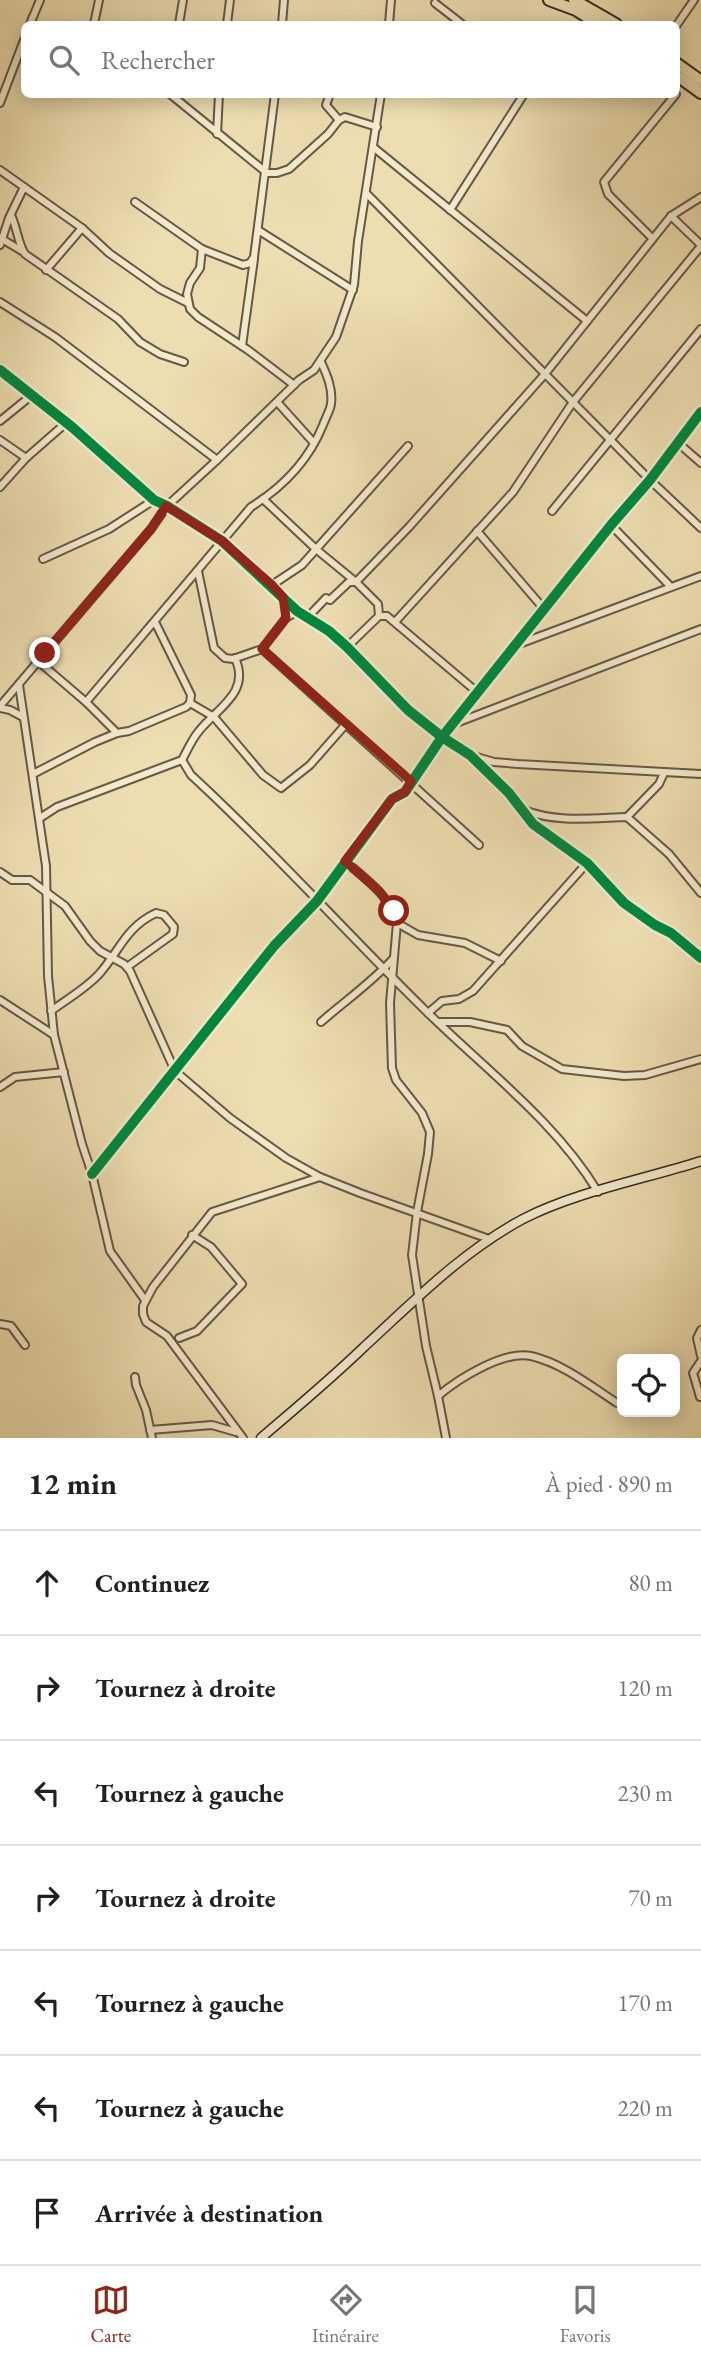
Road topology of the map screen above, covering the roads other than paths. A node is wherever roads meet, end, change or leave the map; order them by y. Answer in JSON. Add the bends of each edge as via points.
{"nodes":[{"id":1,"x":40,"y":0,"type":"edge"},
{"id":2,"x":99,"y":0,"type":"edge"},
{"id":3,"x":183,"y":0,"type":"edge"},
{"id":4,"x":230,"y":0,"type":"edge"},
{"id":5,"x":284,"y":0,"type":"edge"},
{"id":6,"x":549,"y":0,"type":"edge"},
{"id":7,"x":694,"y":0,"type":"edge"},
{"id":8,"x":393,"y":2,"type":"edge"},
{"id":9,"x":435,"y":3,"type":"dead end"},
{"id":10,"x":575,"y":5,"type":"edge"},
{"id":11,"x":31,"y":21,"type":"edge"},
{"id":12,"x":95,"y":21,"type":"edge"},
{"id":13,"x":180,"y":21,"type":"edge"},
{"id":14,"x":227,"y":21,"type":"edge"},
{"id":15,"x":282,"y":21,"type":"edge"},
{"id":16,"x":390,"y":21,"type":"edge"},
{"id":17,"x":458,"y":21,"type":"edge"},
{"id":18,"x":588,"y":21,"type":"edge"},
{"id":19,"x":594,"y":21,"type":"edge"},
{"id":20,"x":610,"y":21,"type":"edge"},
{"id":21,"x":680,"y":21,"type":"edge"},
{"id":22,"x":21,"y":48,"type":"edge"},
{"id":23,"x":680,"y":65,"type":"edge"},
{"id":24,"x":680,"y":79,"type":"edge"},
{"id":25,"x":680,"y":80,"type":"edge"},
{"id":26,"x":701,"y":80,"type":"edge"},
{"id":27,"x":684,"y":85,"type":"junction"},
{"id":28,"x":680,"y":90,"type":"edge"},
{"id":29,"x":701,"y":93,"type":"edge"},
{"id":30,"x":175,"y":98,"type":"edge"},
{"id":31,"x":219,"y":98,"type":"edge"},
{"id":32,"x":275,"y":98,"type":"edge"},
{"id":33,"x":329,"y":98,"type":"edge"},
{"id":34,"x":381,"y":98,"type":"edge"},
{"id":35,"x":521,"y":98,"type":"edge"},
{"id":36,"x":673,"y":98,"type":"edge"},
{"id":37,"x":701,"y":98,"type":"edge"},
{"id":38,"x":0,"y":103,"type":"edge"},
{"id":39,"x":339,"y":120,"type":"junction"},
{"id":40,"x":377,"y":127,"type":"junction"},
{"id":41,"x":217,"y":134,"type":"junction"},
{"id":42,"x":373,"y":147,"type":"junction"},
{"id":43,"x":0,"y":170,"type":"edge"},
{"id":44,"x":267,"y":173,"type":"junction"},
{"id":45,"x":24,"y":187,"type":"junction"},
{"id":46,"x":366,"y":193,"type":"junction"},
{"id":47,"x":701,"y":197,"type":"edge"},
{"id":48,"x":135,"y":202,"type":"dead end"},
{"id":49,"x":450,"y":210,"type":"junction"},
{"id":50,"x":10,"y":215,"type":"junction"},
{"id":51,"x":671,"y":216,"type":"junction"},
{"id":52,"x":82,"y":228,"type":"junction"},
{"id":53,"x":258,"y":230,"type":"junction"},
{"id":54,"x":652,"y":238,"type":"junction"},
{"id":55,"x":1,"y":242,"type":"edge"},
{"id":56,"x":701,"y":246,"type":"edge"},
{"id":57,"x":202,"y":249,"type":"junction"},
{"id":58,"x":22,"y":251,"type":"junction"},
{"id":59,"x":254,"y":257,"type":"junction"},
{"id":60,"x":46,"y":270,"type":"junction"},
{"id":61,"x":353,"y":290,"type":"junction"},
{"id":62,"x":0,"y":302,"type":"edge"},
{"id":63,"x":188,"y":303,"type":"junction"},
{"id":64,"x":587,"y":321,"type":"junction"},
{"id":65,"x":701,"y":329,"type":"edge"},
{"id":66,"x":242,"y":346,"type":"junction"},
{"id":67,"x":184,"y":362,"type":"dead end"},
{"id":68,"x":321,"y":362,"type":"junction"},
{"id":69,"x":0,"y":370,"type":"edge"},
{"id":70,"x":545,"y":374,"type":"junction"},
{"id":71,"x":294,"y":385,"type":"junction"},
{"id":72,"x":32,"y":395,"type":"junction"},
{"id":73,"x":278,"y":402,"type":"junction"},
{"id":74,"x":573,"y":402,"type":"junction"},
{"id":75,"x":701,"y":412,"type":"edge"},
{"id":76,"x":0,"y":421,"type":"edge"},
{"id":77,"x":66,"y":423,"type":"junction"},
{"id":78,"x":0,"y":440,"type":"edge"},
{"id":79,"x":610,"y":440,"type":"junction"},
{"id":80,"x":677,"y":442,"type":"junction"},
{"id":81,"x":314,"y":443,"type":"junction"},
{"id":82,"x":408,"y":446,"type":"dead end"},
{"id":83,"x":26,"y":458,"type":"junction"},
{"id":84,"x":217,"y":460,"type":"junction"},
{"id":85,"x":701,"y":463,"type":"edge"},
{"id":86,"x":650,"y":480,"type":"junction"},
{"id":87,"x":0,"y":487,"type":"edge"},
{"id":88,"x":263,"y":499,"type":"junction"},
{"id":89,"x":154,"y":500,"type":"junction"},
{"id":90,"x":166,"y":506,"type":"junction"},
{"id":91,"x":552,"y":511,"type":"dead end"},
{"id":92,"x":611,"y":524,"type":"junction"},
{"id":93,"x":701,"y":528,"type":"edge"},
{"id":94,"x":477,"y":531,"type":"junction"},
{"id":95,"x":222,"y":541,"type":"junction"},
{"id":96,"x":317,"y":550,"type":"junction"},
{"id":97,"x":43,"y":559,"type":"dead end"},
{"id":98,"x":198,"y":571,"type":"junction"},
{"id":99,"x":701,"y":576,"type":"edge"},
{"id":100,"x":356,"y":582,"type":"junction"},
{"id":101,"x":272,"y":585,"type":"junction"},
{"id":102,"x":671,"y":587,"type":"junction"},
{"id":103,"x":283,"y":597,"type":"junction"},
{"id":104,"x":544,"y":609,"type":"junction"},
{"id":105,"x":297,"y":611,"type":"junction"},
{"id":106,"x":379,"y":616,"type":"junction"},
{"id":107,"x":308,"y":617,"type":"junction"},
{"id":108,"x":286,"y":618,"type":"junction"},
{"id":109,"x":155,"y":622,"type":"junction"},
{"id":110,"x":395,"y":622,"type":"junction"},
{"id":111,"x":701,"y":629,"type":"edge"},
{"id":112,"x":516,"y":645,"type":"junction"},
{"id":113,"x":347,"y":647,"type":"junction"},
{"id":114,"x":262,"y":649,"type":"junction"},
{"id":115,"x":235,"y":658,"type":"junction"},
{"id":116,"x":38,"y":661,"type":"junction"},
{"id":117,"x":19,"y":685,"type":"junction"},
{"id":118,"x":477,"y":692,"type":"junction"},
{"id":119,"x":86,"y":702,"type":"junction"},
{"id":120,"x":190,"y":703,"type":"junction"},
{"id":121,"x":0,"y":708,"type":"edge"},
{"id":122,"x":23,"y":717,"type":"junction"},
{"id":123,"x":214,"y":717,"type":"junction"},
{"id":124,"x":345,"y":724,"type":"junction"},
{"id":125,"x":450,"y":726,"type":"junction"},
{"id":126,"x":117,"y":733,"type":"junction"},
{"id":127,"x":442,"y":737,"type":"junction"},
{"id":128,"x":470,"y":755,"type":"junction"},
{"id":129,"x":182,"y":760,"type":"junction"},
{"id":130,"x":664,"y":772,"type":"junction"},
{"id":131,"x":701,"y":774,"type":"edge"},
{"id":132,"x":33,"y":775,"type":"junction"},
{"id":133,"x":411,"y":781,"type":"junction"},
{"id":134,"x":522,"y":810,"type":"junction"},
{"id":135,"x":627,"y":817,"type":"junction"},
{"id":136,"x":40,"y":818,"type":"junction"},
{"id":137,"x":479,"y":845,"type":"dead end"},
{"id":138,"x":345,"y":861,"type":"junction"},
{"id":139,"x":587,"y":863,"type":"junction"},
{"id":140,"x":0,"y":872,"type":"edge"},
{"id":141,"x":47,"y":892,"type":"junction"},
{"id":142,"x":701,"y":893,"type":"edge"},
{"id":143,"x":317,"y":901,"type":"junction"},
{"id":144,"x":397,"y":923,"type":"junction"},
{"id":145,"x":111,"y":957,"type":"junction"},
{"id":146,"x":701,"y":958,"type":"edge"},
{"id":147,"x":393,"y":959,"type":"junction"},
{"id":148,"x":501,"y":961,"type":"junction"},
{"id":149,"x":127,"y":967,"type":"junction"},
{"id":150,"x":385,"y":968,"type":"junction"},
{"id":151,"x":393,"y":978,"type":"junction"},
{"id":152,"x":0,"y":1000,"type":"edge"},
{"id":153,"x":51,"y":1011,"type":"junction"},
{"id":154,"x":428,"y":1013,"type":"junction"},
{"id":155,"x":438,"y":1022,"type":"junction"},
{"id":156,"x":321,"y":1023,"type":"dead end"},
{"id":157,"x":54,"y":1035,"type":"junction"},
{"id":158,"x":701,"y":1059,"type":"edge"},
{"id":159,"x":175,"y":1071,"type":"junction"},
{"id":160,"x":64,"y":1072,"type":"junction"},
{"id":161,"x":0,"y":1087,"type":"edge"},
{"id":162,"x":701,"y":1161,"type":"edge"},
{"id":163,"x":92,"y":1174,"type":"junction"},
{"id":164,"x":320,"y":1177,"type":"junction"},
{"id":165,"x":598,"y":1192,"type":"junction"},
{"id":166,"x":416,"y":1212,"type":"junction"},
{"id":167,"x":192,"y":1236,"type":"junction"},
{"id":168,"x":489,"y":1239,"type":"junction"},
{"id":169,"x":419,"y":1296,"type":"junction"},
{"id":170,"x":145,"y":1300,"type":"junction"},
{"id":171,"x":0,"y":1324,"type":"edge"},
{"id":172,"x":701,"y":1330,"type":"edge"},
{"id":173,"x":179,"y":1338,"type":"dead end"},
{"id":174,"x":25,"y":1345,"type":"dead end"},
{"id":175,"x":701,"y":1358,"type":"edge"},
{"id":176,"x":135,"y":1377,"type":"dead end"},
{"id":177,"x":438,"y":1396,"type":"junction"},
{"id":178,"x":700,"y":1397,"type":"edge"},
{"id":179,"x":617,"y":1403,"type":"dead end"},
{"id":180,"x":150,"y":1430,"type":"junction"},
{"id":181,"x":241,"y":1435,"type":"edge"},
{"id":182,"x":152,"y":1438,"type":"edge"},
{"id":183,"x":261,"y":1438,"type":"edge"},
{"id":184,"x":446,"y":1438,"type":"edge"}],
"edges":[{"from":1,"to":11,"type":"street"},
{"from":2,"to":12,"type":"street"},
{"from":3,"to":13,"type":"street"},
{"from":4,"to":14,"type":"street"},
{"from":5,"to":15,"type":"street"},
{"from":6,"to":10,"type":"highway"},
{"from":7,"to":21,"type":"street"},
{"from":8,"to":16,"type":"street"},
{"from":9,"to":17,"type":"street"},
{"from":10,"to":18,"type":"street"},
{"from":10,"to":19,"type":"highway"},
{"from":10,"to":20,"type":"highway"},
{"from":22,"to":38,"type":"street"},
{"from":23,"to":26,"type":"highway"},
{"from":24,"to":29,"type":"highway"},
{"from":25,"to":27,"type":"street"},
{"from":27,"to":28,"type":"street"},
{"from":27,"to":37,"type":"street"},
{"from":30,"to":41,"type":"street"},
{"from":31,"to":41,"type":"street"},
{"from":32,"to":44,"type":"street"},
{"from":33,"to":39,"type":"street","via":[[326,105]]},
{"from":34,"to":40,"type":"street"},
{"from":35,"to":49,"type":"street"},
{"from":36,"to":54,"type":"street","via":[[604,182],[608,194]]},
{"from":39,"to":40,"type":"street","via":[[345,117]]},
{"from":39,"to":44,"type":"street","via":[[289,169]]},
{"from":40,"to":42,"type":"street"},
{"from":41,"to":44,"type":"street"},
{"from":42,"to":46,"type":"street"},
{"from":42,"to":49,"type":"street"},
{"from":43,"to":45,"type":"street"},
{"from":44,"to":53,"type":"street"},
{"from":45,"to":50,"type":"street"},
{"from":45,"to":52,"type":"street"},
{"from":46,"to":61,"type":"street"},
{"from":46,"to":70,"type":"street"},
{"from":47,"to":51,"type":"street"},
{"from":48,"to":57,"type":"street"},
{"from":49,"to":64,"type":"street"},
{"from":50,"to":55,"type":"street"},
{"from":50,"to":58,"type":"street"},
{"from":51,"to":54,"type":"street"},
{"from":51,"to":56,"type":"street"},
{"from":52,"to":60,"type":"street"},
{"from":52,"to":63,"type":"street","via":[[109,253]]},
{"from":53,"to":59,"type":"street"},
{"from":53,"to":61,"type":"street"},
{"from":54,"to":64,"type":"street"},
{"from":55,"to":58,"type":"street"},
{"from":56,"to":74,"type":"street"},
{"from":57,"to":59,"type":"street","via":[[243,265]]},
{"from":57,"to":63,"type":"street"},
{"from":58,"to":60,"type":"street"},
{"from":59,"to":66,"type":"street"},
{"from":60,"to":67,"type":"street","via":[[118,319],[140,342]]},
{"from":61,"to":68,"type":"street","via":[[336,337]]},
{"from":62,"to":84,"type":"street","via":[[55,337]]},
{"from":63,"to":66,"type":"street","via":[[198,317]]},
{"from":64,"to":70,"type":"street"},
{"from":65,"to":79,"type":"street"},
{"from":66,"to":71,"type":"street"},
{"from":68,"to":71,"type":"street"},
{"from":68,"to":81,"type":"street","via":[[331,405]]},
{"from":69,"to":72,"type":"street"},
{"from":70,"to":74,"type":"street"},
{"from":70,"to":100,"type":"street"},
{"from":71,"to":73,"type":"street"},
{"from":72,"to":76,"type":"street"},
{"from":72,"to":77,"type":"street"},
{"from":73,"to":81,"type":"street"},
{"from":73,"to":84,"type":"street"},
{"from":74,"to":79,"type":"street"},
{"from":74,"to":94,"type":"street","via":[[513,492]]},
{"from":75,"to":80,"type":"street"},
{"from":77,"to":83,"type":"street"},
{"from":77,"to":89,"type":"street"},
{"from":78,"to":83,"type":"street"},
{"from":79,"to":86,"type":"street"},
{"from":79,"to":91,"type":"street"},
{"from":80,"to":85,"type":"street"},
{"from":80,"to":86,"type":"street"},
{"from":81,"to":88,"type":"street","via":[[290,477]]},
{"from":82,"to":96,"type":"street"},
{"from":83,"to":87,"type":"street"},
{"from":84,"to":90,"type":"street"},
{"from":86,"to":92,"type":"street"},
{"from":86,"to":93,"type":"street"},
{"from":88,"to":95,"type":"street"},
{"from":88,"to":96,"type":"street"},
{"from":89,"to":90,"type":"street"},
{"from":89,"to":97,"type":"street","via":[[109,529]]},
{"from":90,"to":95,"type":"street"},
{"from":90,"to":116,"type":"street"},
{"from":92,"to":102,"type":"street"},
{"from":92,"to":104,"type":"street"},
{"from":94,"to":104,"type":"street"},
{"from":94,"to":110,"type":"street"},
{"from":95,"to":98,"type":"street"},
{"from":95,"to":101,"type":"street"},
{"from":96,"to":100,"type":"street"},
{"from":96,"to":101,"type":"street"},
{"from":98,"to":109,"type":"street"},
{"from":98,"to":115,"type":"street","via":[[214,648],[225,658]]},
{"from":99,"to":102,"type":"street"},
{"from":100,"to":106,"type":"street","via":[[378,604]]},
{"from":100,"to":107,"type":"street","via":[[327,598]]},
{"from":101,"to":103,"type":"street"},
{"from":102,"to":112,"type":"street"},
{"from":103,"to":105,"type":"street"},
{"from":103,"to":108,"type":"street"},
{"from":104,"to":112,"type":"street"},
{"from":105,"to":107,"type":"street"},
{"from":105,"to":108,"type":"street"},
{"from":106,"to":110,"type":"street"},
{"from":106,"to":113,"type":"street"},
{"from":107,"to":113,"type":"street"},
{"from":108,"to":114,"type":"street"},
{"from":109,"to":119,"type":"street"},
{"from":109,"to":120,"type":"street","via":[[191,695]]},
{"from":110,"to":118,"type":"street"},
{"from":111,"to":125,"type":"street"},
{"from":112,"to":118,"type":"street"},
{"from":113,"to":127,"type":"street","via":[[408,710]]},
{"from":114,"to":115,"type":"street"},
{"from":114,"to":124,"type":"street"},
{"from":115,"to":123,"type":"street","via":[[241,670],[238,682],[226,706]]},
{"from":116,"to":117,"type":"street"},
{"from":116,"to":119,"type":"street"},
{"from":117,"to":121,"type":"street"},
{"from":117,"to":122,"type":"street"},
{"from":118,"to":125,"type":"street"},
{"from":119,"to":126,"type":"street"},
{"from":120,"to":123,"type":"street"},
{"from":120,"to":126,"type":"street"},
{"from":121,"to":122,"type":"street"},
{"from":122,"to":132,"type":"street"},
{"from":123,"to":124,"type":"street","via":[[263,775],[281,789],[310,765]]},
{"from":123,"to":129,"type":"street","via":[[198,731]]},
{"from":124,"to":133,"type":"street"},
{"from":125,"to":127,"type":"street"},
{"from":126,"to":132,"type":"street"},
{"from":127,"to":128,"type":"street"},
{"from":127,"to":133,"type":"street"},
{"from":128,"to":130,"type":"street","via":[[494,762]]},
{"from":128,"to":134,"type":"street"},
{"from":129,"to":136,"type":"street","via":[[57,807]]},
{"from":129,"to":143,"type":"street","via":[[191,775]]},
{"from":130,"to":131,"type":"street"},
{"from":130,"to":135,"type":"street","via":[[659,784]]},
{"from":132,"to":136,"type":"street"},
{"from":133,"to":137,"type":"street"},
{"from":133,"to":138,"type":"street"},
{"from":134,"to":135,"type":"street","via":[[578,819]]},
{"from":134,"to":139,"type":"street","via":[[533,824]]},
{"from":135,"to":142,"type":"street","via":[[669,854]]},
{"from":136,"to":141,"type":"street"},
{"from":138,"to":143,"type":"street"},
{"from":138,"to":144,"type":"street","via":[[387,901]]},
{"from":139,"to":146,"type":"street","via":[[624,903]]},
{"from":139,"to":148,"type":"street"},
{"from":140,"to":141,"type":"street","via":[[12,880],[30,880]]},
{"from":141,"to":145,"type":"street","via":[[74,915],[90,941]]},
{"from":141,"to":153,"type":"street"},
{"from":143,"to":150,"type":"street"},
{"from":143,"to":159,"type":"street","via":[[274,946]]},
{"from":144,"to":147,"type":"street"},
{"from":144,"to":148,"type":"street","via":[[418,935],[465,943]]},
{"from":145,"to":149,"type":"street"},
{"from":145,"to":149,"type":"street","via":[[141,920],[156,913],[163,915],[175,930],[173,934]]},
{"from":145,"to":153,"type":"street","via":[[99,974]]},
{"from":147,"to":150,"type":"street"},
{"from":147,"to":151,"type":"street"},
{"from":148,"to":154,"type":"street","via":[[466,996],[443,1001]]},
{"from":149,"to":159,"type":"street"},
{"from":150,"to":151,"type":"street"},
{"from":150,"to":156,"type":"street"},
{"from":151,"to":154,"type":"street"},
{"from":151,"to":166,"type":"street","via":[[393,1074],[430,1132]]},
{"from":152,"to":157,"type":"street"},
{"from":153,"to":157,"type":"street"},
{"from":154,"to":155,"type":"street"},
{"from":155,"to":158,"type":"street","via":[[470,1022],[507,1030],[522,1046],[562,1069],[645,1075]]},
{"from":155,"to":165,"type":"street","via":[[547,1125]]},
{"from":157,"to":160,"type":"street"},
{"from":159,"to":163,"type":"street"},
{"from":159,"to":164,"type":"street","via":[[253,1134]]},
{"from":160,"to":161,"type":"street","via":[[15,1077]]},
{"from":160,"to":163,"type":"street"},
{"from":162,"to":165,"type":"main road"},
{"from":163,"to":170,"type":"street","via":[[110,1251]]},
{"from":164,"to":166,"type":"street"},
{"from":164,"to":167,"type":"street","via":[[216,1209]]},
{"from":165,"to":168,"type":"main road","via":[[527,1217]]},
{"from":166,"to":168,"type":"street"},
{"from":166,"to":169,"type":"street","via":[[412,1255]]},
{"from":167,"to":170,"type":"street"},
{"from":167,"to":173,"type":"street","via":[[211,1247],[242,1284],[197,1331]]},
{"from":168,"to":169,"type":"main road"},
{"from":169,"to":177,"type":"street"},
{"from":169,"to":183,"type":"main road"},
{"from":170,"to":181,"type":"street","via":[[146,1322],[167,1335]]},
{"from":171,"to":174,"type":"street","via":[[10,1326]]},
{"from":172,"to":175,"type":"street"},
{"from":175,"to":178,"type":"street","via":[[693,1373]]},
{"from":176,"to":180,"type":"street"},
{"from":177,"to":179,"type":"street","via":[[468,1373],[519,1355],[547,1362]]},
{"from":177,"to":184,"type":"street"},
{"from":180,"to":181,"type":"street","via":[[212,1425]]},
{"from":180,"to":182,"type":"street"}]}
